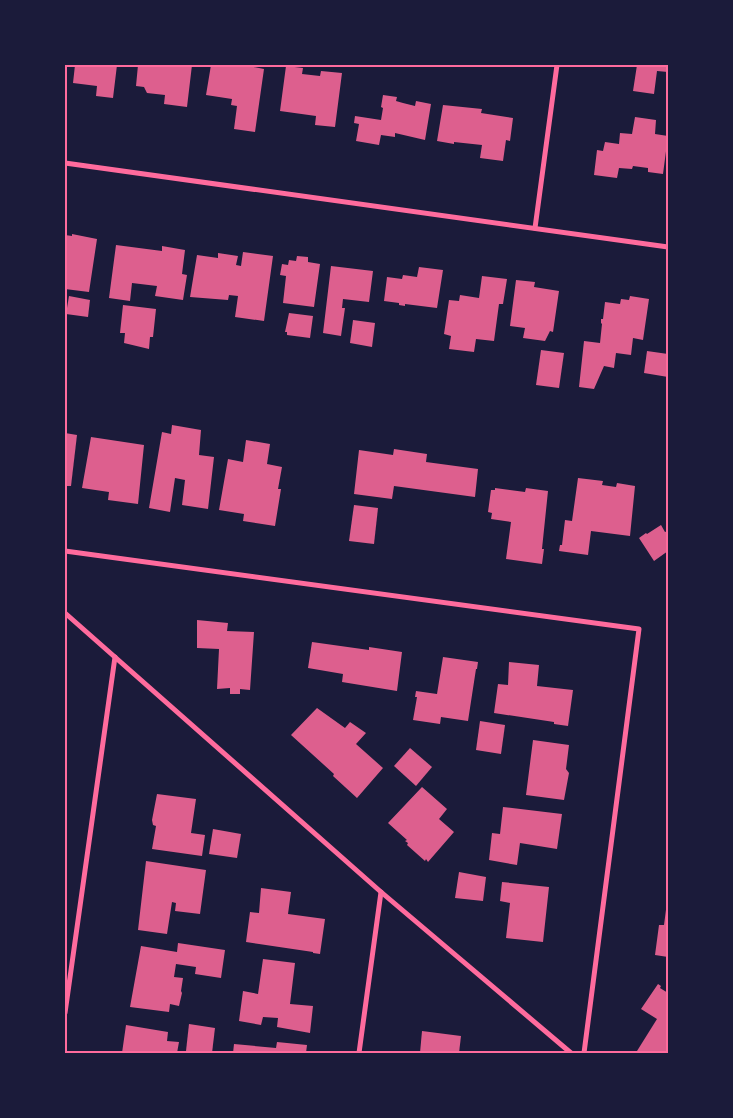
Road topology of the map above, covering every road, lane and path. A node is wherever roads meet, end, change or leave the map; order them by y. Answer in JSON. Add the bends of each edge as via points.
{"nodes":[{"id":1,"x":557,"y":65,"type":"edge"},
{"id":2,"x":65,"y":163,"type":"edge"},
{"id":3,"x":535,"y":228,"type":"junction"},
{"id":4,"x":668,"y":247,"type":"edge"},
{"id":5,"x":65,"y":550,"type":"edge"},
{"id":6,"x":65,"y":613,"type":"edge"},
{"id":7,"x":115,"y":657,"type":"junction"},
{"id":8,"x":381,"y":892,"type":"junction"},
{"id":9,"x":65,"y":1012,"type":"edge"},
{"id":10,"x":359,"y":1053,"type":"edge"},
{"id":11,"x":571,"y":1053,"type":"edge"},
{"id":12,"x":584,"y":1053,"type":"edge"}],
"edges":[{"from":1,"to":3,"type":"street"},
{"from":2,"to":3,"type":"street"},
{"from":3,"to":4,"type":"street"},
{"from":5,"to":12,"type":"street","via":[[639,629]]},
{"from":6,"to":7,"type":"street"},
{"from":7,"to":8,"type":"street"},
{"from":7,"to":9,"type":"street"},
{"from":8,"to":10,"type":"street"},
{"from":8,"to":11,"type":"street"}]}
